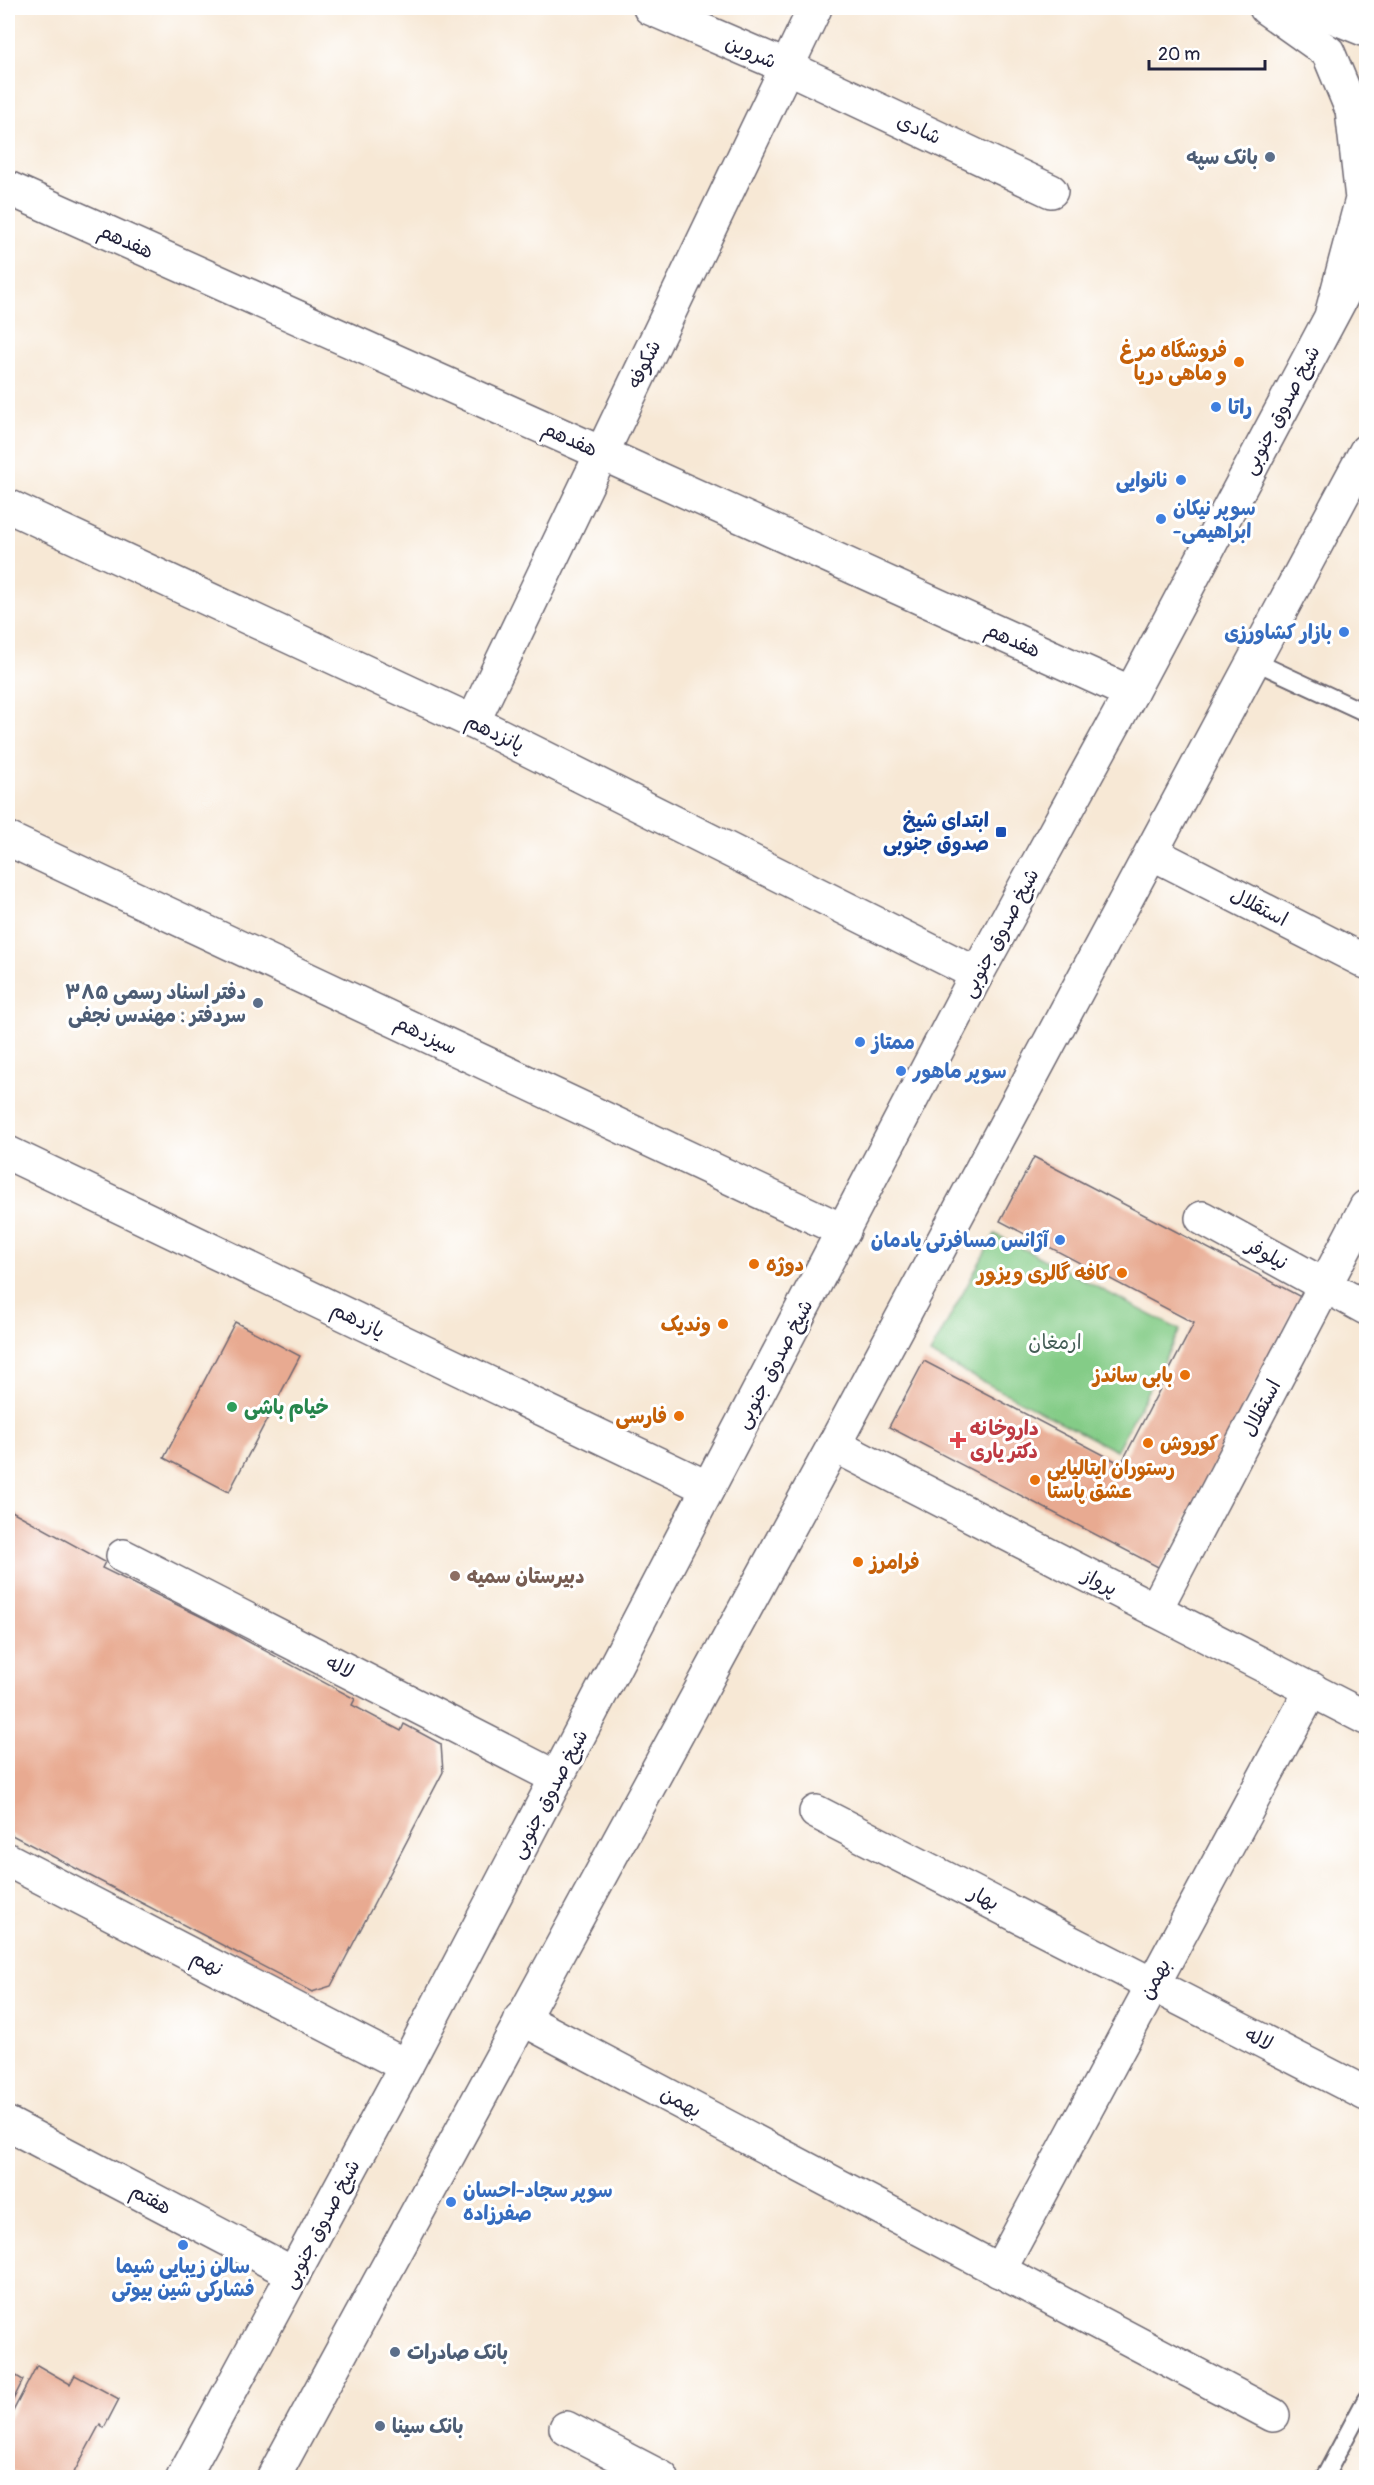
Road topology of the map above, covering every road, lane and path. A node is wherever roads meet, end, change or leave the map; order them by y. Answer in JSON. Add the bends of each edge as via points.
{"nodes":[{"id":1,"x":650,"y":8,"type":"edge"},
{"id":2,"x":815,"y":8,"type":"edge"},
{"id":3,"x":1266,"y":8,"type":"edge"},
{"id":4,"x":1312,"y":8,"type":"edge"},
{"id":5,"x":1366,"y":30,"type":"edge"},
{"id":6,"x":787,"y":67,"type":"junction"},
{"id":7,"x":8,"y":188,"type":"edge"},
{"id":8,"x":1051,"y":191,"type":"dead end"},
{"id":9,"x":1366,"y":250,"type":"edge"},
{"id":10,"x":1332,"y":312,"type":"junction"},
{"id":11,"x":1366,"y":451,"type":"edge"},
{"id":12,"x":601,"y":453,"type":"junction"},
{"id":13,"x":8,"y":506,"type":"edge"},
{"id":14,"x":1254,"y":661,"type":"junction"},
{"id":15,"x":1131,"y":693,"type":"junction"},
{"id":16,"x":1366,"y":713,"type":"edge"},
{"id":17,"x":473,"y":722,"type":"junction"},
{"id":18,"x":8,"y":839,"type":"edge"},
{"id":19,"x":1152,"y":853,"type":"junction"},
{"id":20,"x":1366,"y":962,"type":"edge"},
{"id":21,"x":977,"y":974,"type":"junction"},
{"id":22,"x":8,"y":1153,"type":"edge"},
{"id":23,"x":1366,"y":1207,"type":"edge"},
{"id":24,"x":1202,"y":1218,"type":"dead end"},
{"id":25,"x":844,"y":1231,"type":"junction"},
{"id":26,"x":1328,"y":1288,"type":"junction"},
{"id":27,"x":1366,"y":1308,"type":"edge"},
{"id":28,"x":834,"y":1444,"type":"junction"},
{"id":29,"x":708,"y":1488,"type":"junction"},
{"id":30,"x":123,"y":1556,"type":"dead end"},
{"id":31,"x":1155,"y":1610,"type":"junction"},
{"id":32,"x":1312,"y":1689,"type":"junction"},
{"id":33,"x":1366,"y":1718,"type":"edge"},
{"id":34,"x":557,"y":1778,"type":"junction"},
{"id":35,"x":816,"y":1812,"type":"dead end"},
{"id":36,"x":8,"y":1860,"type":"edge"},
{"id":37,"x":1152,"y":1984,"type":"junction"},
{"id":38,"x":521,"y":2018,"type":"junction"},
{"id":39,"x":406,"y":2066,"type":"junction"},
{"id":40,"x":1366,"y":2094,"type":"edge"},
{"id":41,"x":8,"y":2124,"type":"edge"},
{"id":42,"x":999,"y":2271,"type":"junction"},
{"id":43,"x":294,"y":2274,"type":"junction"},
{"id":44,"x":1366,"y":2399,"type":"edge"},
{"id":45,"x":1273,"y":2415,"type":"dead end"},
{"id":46,"x":566,"y":2428,"type":"dead end"},
{"id":47,"x":183,"y":2478,"type":"edge"},
{"id":48,"x":273,"y":2478,"type":"edge"},
{"id":49,"x":662,"y":2478,"type":"edge"},
{"id":50,"x":1324,"y":2478,"type":"edge"}],
"edges":[{"from":1,"to":6,"type":"street","name":"شروین"},
{"from":2,"to":6,"type":"street","name":"شکوفه"},
{"from":3,"to":10,"type":"street","via":[[1329,52],[1352,110],[1362,199]]},
{"from":4,"to":5,"type":"street"},
{"from":6,"to":8,"type":"street","name":"شادی"},
{"from":6,"to":12,"type":"street","name":"شکوفه"},
{"from":7,"to":12,"type":"street","name":"هفدهم"},
{"from":9,"to":10,"type":"street","name":"شیخ صدوق جنوبی"},
{"from":10,"to":15,"type":"street","name":"شیخ صدوق جنوبی"},
{"from":11,"to":14,"type":"street"},
{"from":12,"to":15,"type":"street","name":"هفدهم"},
{"from":12,"to":17,"type":"street","name":"شکوفه"},
{"from":13,"to":17,"type":"street","name":"پانزدهم"},
{"from":14,"to":16,"type":"lane"},
{"from":14,"to":19,"type":"street"},
{"from":15,"to":21,"type":"street","name":"شیخ صدوق جنوبی"},
{"from":17,"to":21,"type":"street","name":"پانزدهم"},
{"from":18,"to":25,"type":"street","name":"سیزدهم"},
{"from":19,"to":20,"type":"street","name":"استقلال"},
{"from":19,"to":28,"type":"street"},
{"from":21,"to":25,"type":"street","name":"شیخ صدوق جنوبی"},
{"from":22,"to":29,"type":"street","name":"یازدهم"},
{"from":23,"to":26,"type":"street","name":"استقلال"},
{"from":24,"to":26,"type":"street","name":"نیلوفر"},
{"from":25,"to":29,"type":"street","name":"شیخ صدوق جنوبی"},
{"from":26,"to":27,"type":"street","name":"نیلوفر"},
{"from":26,"to":31,"type":"street","name":"استقلال"},
{"from":28,"to":31,"type":"street","name":"پرواز"},
{"from":28,"to":38,"type":"street"},
{"from":29,"to":34,"type":"street","name":"شیخ صدوق جنوبی"},
{"from":30,"to":34,"type":"street","name":"لاله"},
{"from":31,"to":32,"type":"street","name":"پرواز"},
{"from":32,"to":33,"type":"street","name":"پرواز"},
{"from":32,"to":37,"type":"street","name":"بهمن"},
{"from":34,"to":39,"type":"street","name":"شیخ صدوق جنوبی"},
{"from":35,"to":37,"type":"street","name":"بهار"},
{"from":36,"to":39,"type":"street","name":"نهم"},
{"from":37,"to":40,"type":"street","name":"لاله"},
{"from":37,"to":42,"type":"street","name":"بهمن"},
{"from":38,"to":42,"type":"street","name":"بهمن"},
{"from":38,"to":48,"type":"street"},
{"from":39,"to":43,"type":"street","name":"شیخ صدوق جنوبی"},
{"from":41,"to":43,"type":"street","name":"هفتم"},
{"from":42,"to":45,"type":"street","name":"بهمن"},
{"from":43,"to":47,"type":"street","name":"شیخ صدوق جنوبی"},
{"from":44,"to":50,"type":"lane"},
{"from":46,"to":49,"type":"street"}]}
